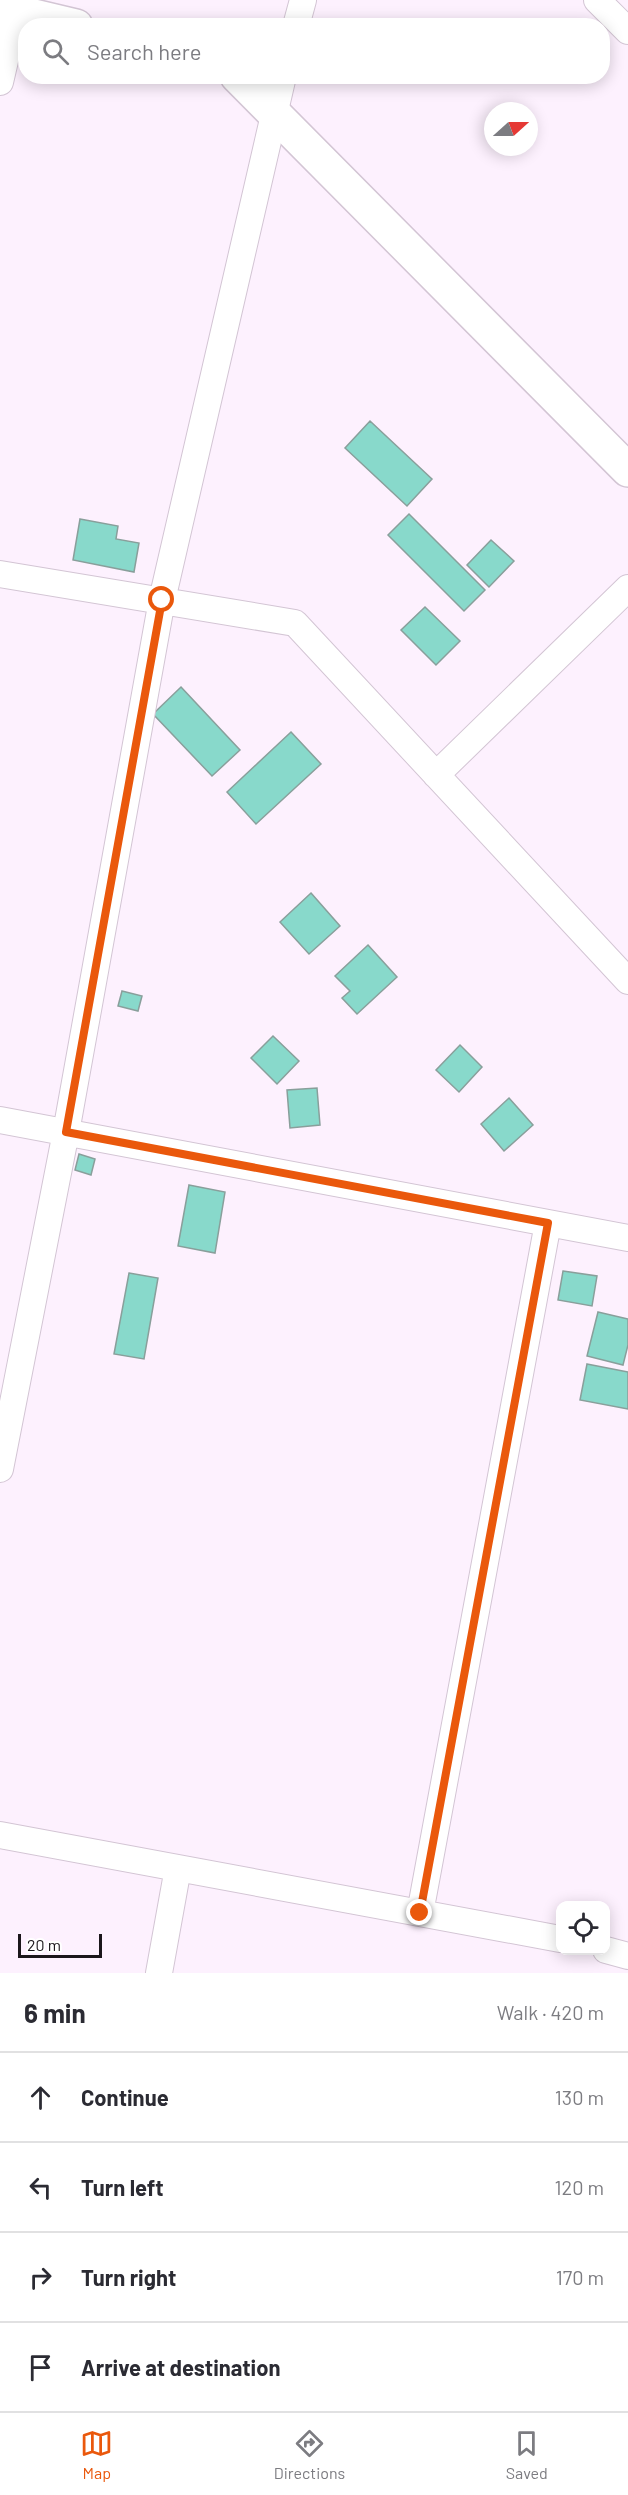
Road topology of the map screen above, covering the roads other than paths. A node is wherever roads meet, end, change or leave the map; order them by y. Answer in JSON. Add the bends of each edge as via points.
{"nodes":[{"id":1,"x":303,"y":0,"type":"edge"},
{"id":2,"x":597,"y":0,"type":"edge"},
{"id":3,"x":12,"y":6,"type":"edge"},
{"id":4,"x":50,"y":18,"type":"edge"},
{"id":5,"x":298,"y":18,"type":"edge"},
{"id":6,"x":628,"y":31,"type":"edge"},
{"id":7,"x":0,"y":82,"type":"edge"},
{"id":8,"x":245,"y":84,"type":"edge"},
{"id":9,"x":280,"y":84,"type":"edge"},
{"id":10,"x":273,"y":111,"type":"junction"},
{"id":11,"x":628,"y":470,"type":"edge"},
{"id":12,"x":0,"y":574,"type":"edge"},
{"id":13,"x":628,"y":588,"type":"edge"},
{"id":14,"x":162,"y":600,"type":"junction"},
{"id":15,"x":436,"y":775,"type":"junction"},
{"id":16,"x":628,"y":981,"type":"edge"},
{"id":17,"x":0,"y":1120,"type":"edge"},
{"id":18,"x":66,"y":1132,"type":"junction"},
{"id":19,"x":548,"y":1223,"type":"junction"},
{"id":20,"x":628,"y":1238,"type":"edge"},
{"id":21,"x":0,"y":1469,"type":"edge"},
{"id":22,"x":0,"y":1835,"type":"edge"},
{"id":23,"x":178,"y":1868,"type":"junction"},
{"id":24,"x":420,"y":1913,"type":"junction"},
{"id":25,"x":556,"y":1938,"type":"edge"},
{"id":26,"x":610,"y":1951,"type":"edge"},
{"id":27,"x":628,"y":1956,"type":"edge"},
{"id":28,"x":159,"y":1973,"type":"edge"}],
"edges":[{"from":1,"to":5,"type":"street"},
{"from":2,"to":6,"type":"street"},
{"from":3,"to":4,"type":"street"},
{"from":3,"to":7,"type":"street"},
{"from":8,"to":10,"type":"street"},
{"from":9,"to":10,"type":"street"},
{"from":10,"to":11,"type":"street"},
{"from":10,"to":14,"type":"street"},
{"from":12,"to":14,"type":"street"},
{"from":13,"to":15,"type":"street"},
{"from":14,"to":15,"type":"street","via":[[295,623]]},
{"from":14,"to":18,"type":"street"},
{"from":15,"to":16,"type":"street"},
{"from":17,"to":18,"type":"street"},
{"from":18,"to":19,"type":"street"},
{"from":18,"to":21,"type":"street"},
{"from":19,"to":20,"type":"street"},
{"from":19,"to":24,"type":"street"},
{"from":22,"to":23,"type":"street"},
{"from":23,"to":24,"type":"street"},
{"from":23,"to":28,"type":"street"},
{"from":24,"to":25,"type":"street"},
{"from":26,"to":27,"type":"street"}]}
